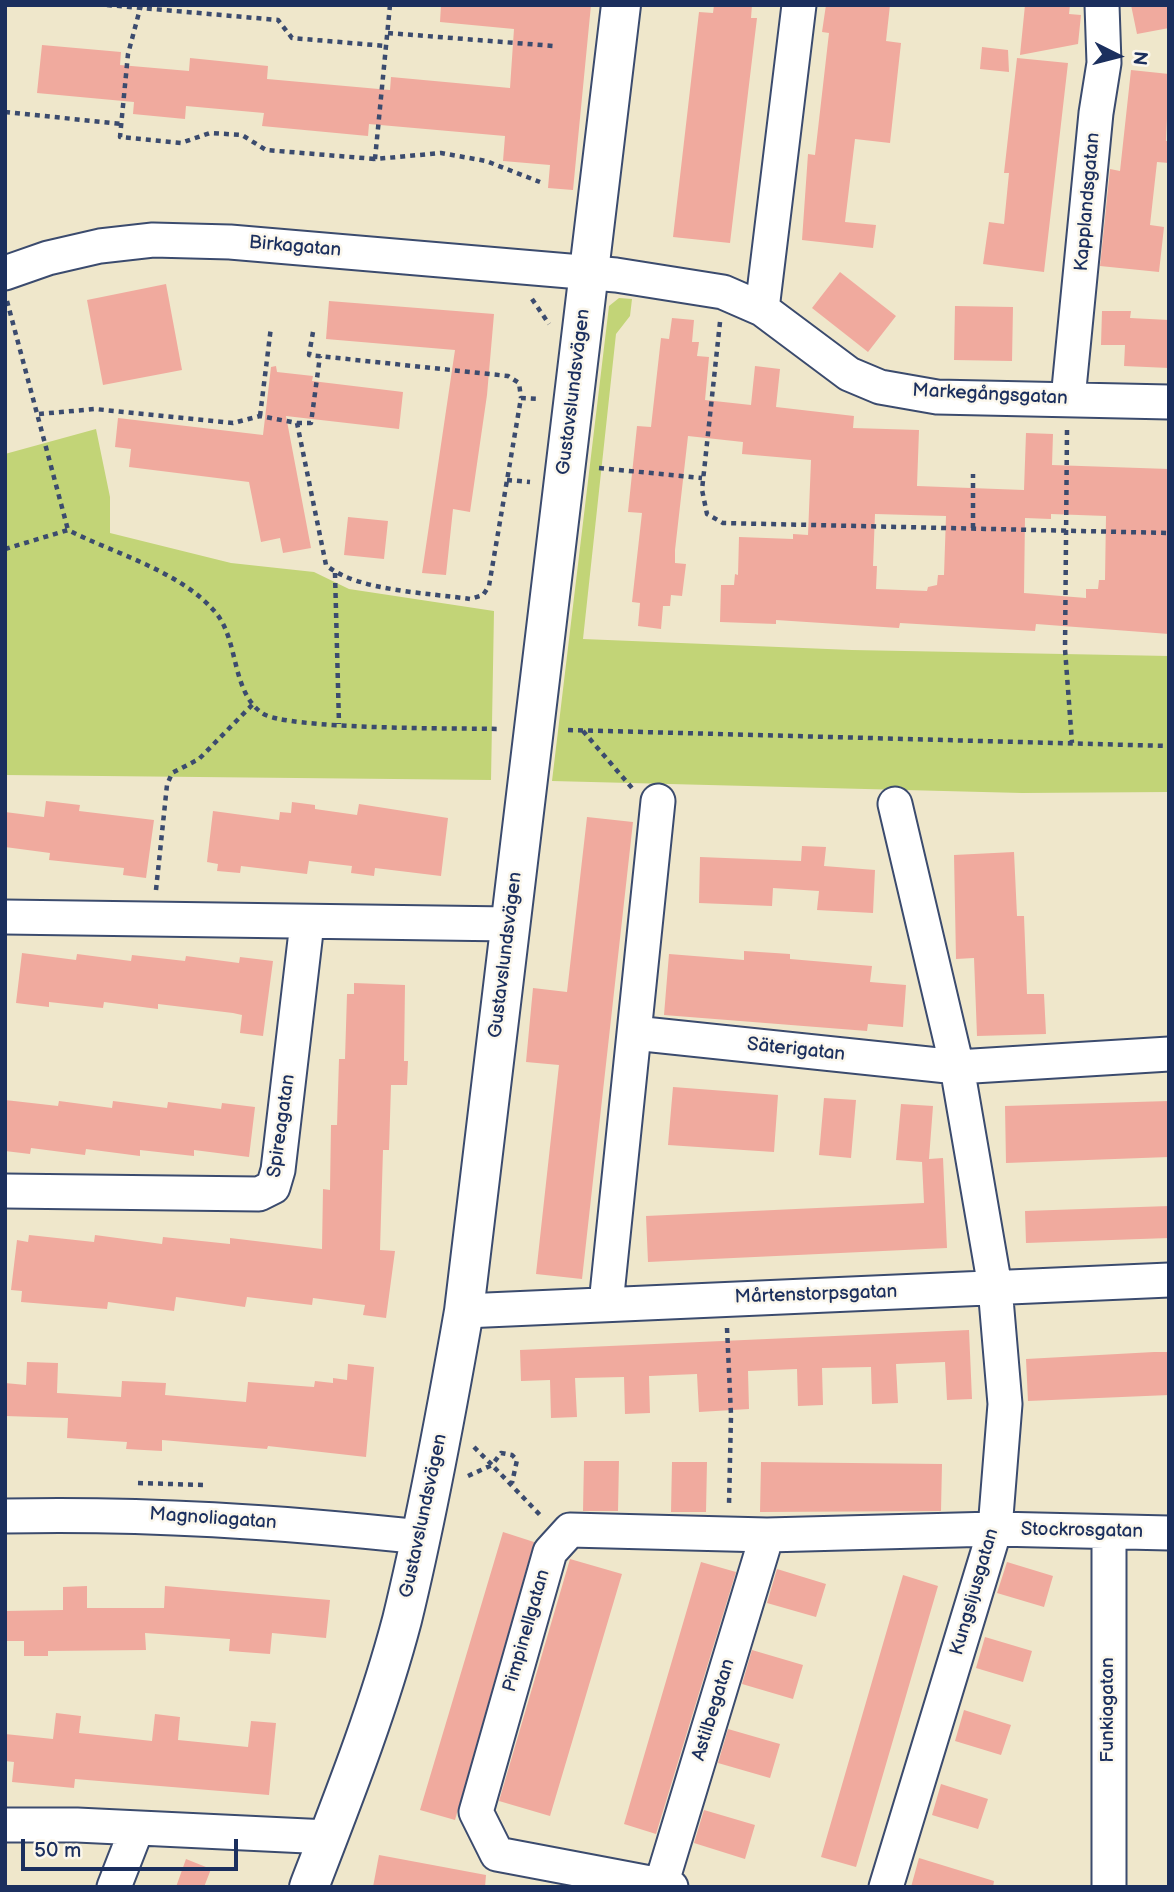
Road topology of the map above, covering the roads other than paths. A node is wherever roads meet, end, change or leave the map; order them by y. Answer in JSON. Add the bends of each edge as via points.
{"nodes":[{"id":1,"x":621,"y":5,"type":"edge"},
{"id":2,"x":799,"y":5,"type":"edge"},
{"id":3,"x":1102,"y":5,"type":"edge"},
{"id":4,"x":589,"y":272,"type":"junction"},
{"id":5,"x":9,"y":292,"type":"edge"},
{"id":6,"x":762,"y":309,"type":"junction"},
{"id":7,"x":1068,"y":399,"type":"junction"},
{"id":8,"x":1169,"y":402,"type":"edge"},
{"id":9,"x":895,"y":804,"type":"dead end"},
{"id":10,"x":658,"y":808,"type":"road end"},
{"id":11,"x":5,"y":917,"type":"edge"},
{"id":12,"x":307,"y":923,"type":"junction"},
{"id":13,"x":510,"y":925,"type":"junction"},
{"id":14,"x":634,"y":1033,"type":"junction"},
{"id":15,"x":1169,"y":1054,"type":"edge"},
{"id":16,"x":957,"y":1067,"type":"junction"},
{"id":17,"x":5,"y":1191,"type":"edge"},
{"id":18,"x":1169,"y":1280,"type":"edge"},
{"id":19,"x":995,"y":1287,"type":"junction"},
{"id":20,"x":606,"y":1304,"type":"junction"},
{"id":21,"x":464,"y":1311,"type":"junction"},
{"id":22,"x":5,"y":1516,"type":"edge"},
{"id":23,"x":995,"y":1529,"type":"junction"},
{"id":24,"x":1109,"y":1533,"type":"junction"},
{"id":25,"x":1169,"y":1533,"type":"edge"},
{"id":26,"x":767,"y":1535,"type":"junction"},
{"id":27,"x":421,"y":1538,"type":"junction"},
{"id":28,"x":5,"y":1825,"type":"edge"},
{"id":29,"x":137,"y":1828,"type":"junction"},
{"id":30,"x":328,"y":1837,"type":"junction"},
{"id":31,"x":666,"y":1886,"type":"edge"},
{"id":32,"x":114,"y":1887,"type":"edge"},
{"id":33,"x":309,"y":1887,"type":"edge"},
{"id":34,"x":886,"y":1887,"type":"edge"},
{"id":35,"x":1109,"y":1887,"type":"edge"}],
"edges":[{"from":1,"to":4,"type":"street","name":"Gustavslundsvägen"},
{"from":2,"to":6,"type":"street"},
{"from":3,"to":7,"type":"street","name":"Kapplandsgatan","via":[[1104,63]]},
{"from":4,"to":5,"type":"street","name":"Birkagatan","via":[[230,242],[153,240],[48,258]]},
{"from":4,"to":6,"type":"street","name":"Markegångsgatan","via":[[723,292]]},
{"from":4,"to":13,"type":"street","name":"Gustavslundsvägen"},
{"from":6,"to":7,"type":"street","name":"Markegångsgatan","via":[[849,374],[880,387],[937,397]]},
{"from":7,"to":8,"type":"street","name":"Markegångsgatan"},
{"from":9,"to":16,"type":"street"},
{"from":10,"to":14,"type":"street"},
{"from":11,"to":12,"type":"street"},
{"from":12,"to":13,"type":"street"},
{"from":12,"to":17,"type":"street","name":"Spireagatan","via":[[273,1187],[259,1194]]},
{"from":13,"to":21,"type":"street","name":"Gustavslundsvägen"},
{"from":14,"to":16,"type":"street","name":"Säterigatan"},
{"from":14,"to":20,"type":"street"},
{"from":15,"to":16,"type":"street","name":"Säterigatan"},
{"from":16,"to":19,"type":"street"},
{"from":18,"to":19,"type":"street","name":"Mårtenstorpsgatan"},
{"from":19,"to":20,"type":"street","name":"Mårtenstorpsgatan"},
{"from":19,"to":23,"type":"street","name":"Kungsljusgatan","via":[[1005,1404]]},
{"from":20,"to":21,"type":"street","name":"Mårtenstorpsgatan"},
{"from":21,"to":27,"type":"street","name":"Gustavslundsvägen"},
{"from":22,"to":27,"type":"street","name":"Magnoliagatan","via":[[141,1514],[270,1521]]},
{"from":23,"to":24,"type":"street","name":"Stockrosgatan"},
{"from":23,"to":26,"type":"street"},
{"from":23,"to":34,"type":"street","name":"Kungsljusgatan"},
{"from":24,"to":25,"type":"street","name":"Stockrosgatan"},
{"from":24,"to":35,"type":"street","name":"Funkiagatan"},
{"from":26,"to":31,"type":"street","name":"Astilbegatan"},
{"from":26,"to":31,"type":"street","name":"Pimpinellgatan","via":[[570,1530],[550,1552],[476,1812],[496,1854]]},
{"from":27,"to":30,"type":"street","name":"Gustavslundsvägen","via":[[374,1714]]},
{"from":28,"to":29,"type":"street"},
{"from":29,"to":30,"type":"street"},
{"from":29,"to":32,"type":"street"},
{"from":30,"to":33,"type":"street","name":"Gustavslundsvägen"}]}
